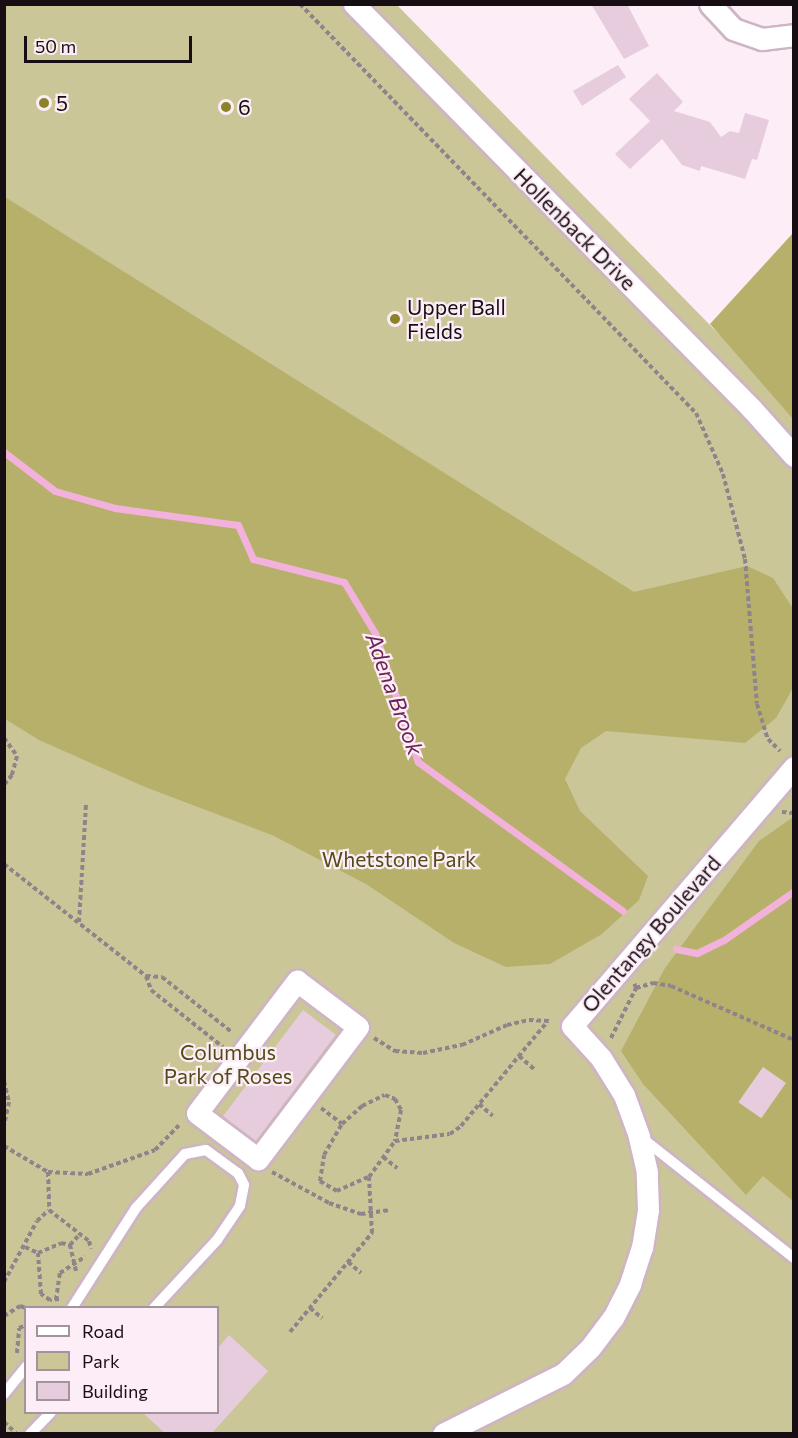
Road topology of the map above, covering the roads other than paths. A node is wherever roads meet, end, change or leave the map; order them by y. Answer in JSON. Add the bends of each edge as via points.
{"nodes":[{"id":1,"x":354,"y":4,"type":"edge"},
{"id":2,"x":710,"y":4,"type":"edge"},
{"id":3,"x":793,"y":35,"type":"edge"},
{"id":4,"x":794,"y":456,"type":"edge"},
{"id":5,"x":790,"y":763,"type":"edge"},
{"id":6,"x":197,"y":1113,"type":"joint"},
{"id":7,"x":639,"y":1136,"type":"junction"},
{"id":8,"x":794,"y":1258,"type":"edge"},
{"id":9,"x":69,"y":1303,"type":"edge"},
{"id":10,"x":156,"y":1306,"type":"edge"},
{"id":11,"x":24,"y":1369,"type":"edge"},
{"id":12,"x":4,"y":1394,"type":"edge"},
{"id":13,"x":50,"y":1414,"type":"edge"},
{"id":14,"x":30,"y":1434,"type":"edge"},
{"id":15,"x":443,"y":1434,"type":"edge"}],
"edges":[{"from":1,"to":4,"type":"street","name":"Hollenback Drive"},
{"from":2,"to":3,"type":"street","via":[[733,29],[762,39]]},
{"from":5,"to":7,"type":"street","name":"Olentangy Boulevard","via":[[572,1026],[601,1058],[618,1085]]},
{"from":6,"to":6,"type":"street","via":[[297,981],[358,1027],[258,1159]]},
{"from":7,"to":8,"type":"lane"},
{"from":7,"to":15,"type":"street","name":"Olentangy Boulevard","via":[[647,1172],[646,1220],[630,1284],[613,1318],[563,1374]]},
{"from":9,"to":10,"type":"lane","via":[[136,1208],[184,1154],[206,1150],[238,1173],[244,1185],[240,1206],[217,1240]]},
{"from":11,"to":12,"type":"lane"},
{"from":13,"to":14,"type":"lane"}]}
